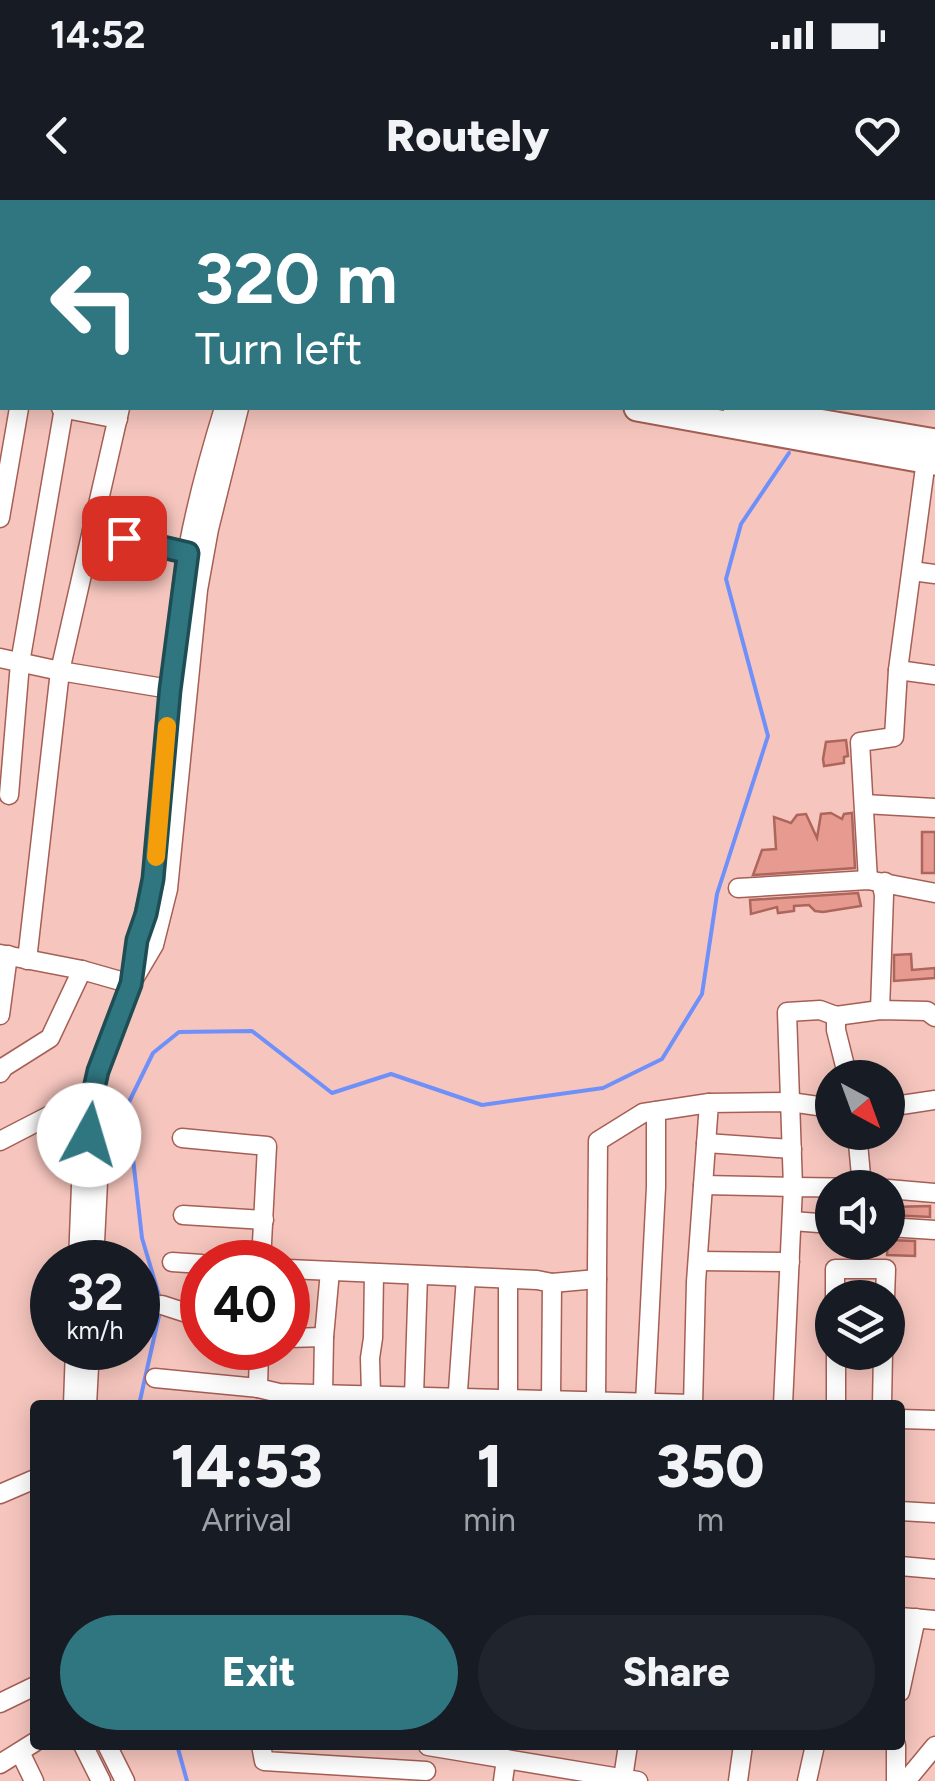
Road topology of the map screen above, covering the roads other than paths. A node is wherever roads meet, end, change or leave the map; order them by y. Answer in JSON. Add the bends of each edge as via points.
{"nodes":[{"id":1,"x":0,"y":212,"type":"edge"},
{"id":2,"x":0,"y":228,"type":"edge"},
{"id":3,"x":18,"y":410,"type":"edge"},
{"id":4,"x":63,"y":410,"type":"edge"},
{"id":5,"x":85,"y":410,"type":"edge"},
{"id":6,"x":224,"y":410,"type":"edge"},
{"id":7,"x":239,"y":410,"type":"edge"},
{"id":8,"x":656,"y":410,"type":"edge"},
{"id":9,"x":740,"y":410,"type":"edge"},
{"id":10,"x":119,"y":413,"type":"edge"},
{"id":11,"x":760,"y":421,"type":"junction"},
{"id":12,"x":6,"y":437,"type":"edge"},
{"id":13,"x":932,"y":455,"type":"edge"},
{"id":14,"x":3,"y":483,"type":"edge"},
{"id":15,"x":0,"y":518,"type":"edge"},
{"id":16,"x":92,"y":530,"type":"junction"},
{"id":17,"x":188,"y":553,"type":"junction"},
{"id":18,"x":912,"y":571,"type":"junction"},
{"id":19,"x":935,"y":574,"type":"edge"},
{"id":20,"x":0,"y":658,"type":"edge"},
{"id":21,"x":20,"y":663,"type":"junction"},
{"id":22,"x":898,"y":670,"type":"junction"},
{"id":23,"x":60,"y":672,"type":"junction"},
{"id":24,"x":935,"y":674,"type":"edge"},
{"id":25,"x":179,"y":690,"type":"junction"},
{"id":26,"x":9,"y":795,"type":"dead end"},
{"id":27,"x":864,"y":804,"type":"junction"},
{"id":28,"x":935,"y":808,"type":"edge"},
{"id":29,"x":876,"y":881,"type":"junction"},
{"id":30,"x":738,"y":888,"type":"dead end"},
{"id":31,"x":935,"y":893,"type":"edge"},
{"id":32,"x":4,"y":954,"type":"edge"},
{"id":33,"x":27,"y":960,"type":"junction"},
{"id":34,"x":82,"y":970,"type":"junction"},
{"id":35,"x":131,"y":984,"type":"junction"},
{"id":36,"x":880,"y":1010,"type":"junction"},
{"id":37,"x":0,"y":1015,"type":"edge"},
{"id":38,"x":836,"y":1016,"type":"junction"},
{"id":39,"x":935,"y":1016,"type":"edge"},
{"id":40,"x":0,"y":1044,"type":"edge"},
{"id":41,"x":844,"y":1060,"type":"edge"},
{"id":42,"x":2,"y":1070,"type":"edge"},
{"id":43,"x":93,"y":1093,"type":"junction"},
{"id":44,"x":935,"y":1100,"type":"edge"},
{"id":45,"x":790,"y":1102,"type":"junction"},
{"id":46,"x":709,"y":1103,"type":"junction"},
{"id":47,"x":905,"y":1104,"type":"edge"},
{"id":48,"x":815,"y":1106,"type":"edge"},
{"id":49,"x":656,"y":1111,"type":"junction"},
{"id":50,"x":89,"y":1135,"type":"junction"},
{"id":51,"x":182,"y":1138,"type":"dead end"},
{"id":52,"x":0,"y":1141,"type":"edge"},
{"id":53,"x":706,"y":1143,"type":"junction"},
{"id":54,"x":792,"y":1149,"type":"junction"},
{"id":55,"x":703,"y":1185,"type":"junction"},
{"id":56,"x":794,"y":1187,"type":"junction"},
{"id":57,"x":815,"y":1187,"type":"edge"},
{"id":58,"x":905,"y":1190,"type":"edge"},
{"id":59,"x":935,"y":1193,"type":"edge"},
{"id":60,"x":183,"y":1215,"type":"dead end"},
{"id":61,"x":264,"y":1220,"type":"junction"},
{"id":62,"x":792,"y":1221,"type":"junction"},
{"id":63,"x":815,"y":1223,"type":"edge"},
{"id":64,"x":905,"y":1228,"type":"edge"},
{"id":65,"x":935,"y":1230,"type":"edge"},
{"id":66,"x":79,"y":1240,"type":"edge"},
{"id":67,"x":95,"y":1240,"type":"edge"},
{"id":68,"x":263,"y":1240,"type":"edge"},
{"id":69,"x":698,"y":1261,"type":"junction"},
{"id":70,"x":172,"y":1262,"type":"dead end"},
{"id":71,"x":790,"y":1262,"type":"junction"},
{"id":72,"x":180,"y":1263,"type":"edge"},
{"id":73,"x":310,"y":1270,"type":"edge"},
{"id":74,"x":330,"y":1270,"type":"junction"},
{"id":75,"x":374,"y":1272,"type":"junction"},
{"id":76,"x":418,"y":1275,"type":"junction"},
{"id":77,"x":466,"y":1277,"type":"junction"},
{"id":78,"x":508,"y":1279,"type":"junction"},
{"id":79,"x":596,"y":1279,"type":"junction"},
{"id":80,"x":835,"y":1280,"type":"edge"},
{"id":81,"x":886,"y":1280,"type":"edge"},
{"id":82,"x":552,"y":1284,"type":"junction"},
{"id":83,"x":162,"y":1304,"type":"dead end"},
{"id":84,"x":180,"y":1310,"type":"edge"},
{"id":85,"x":310,"y":1337,"type":"edge"},
{"id":86,"x":324,"y":1337,"type":"junction"},
{"id":87,"x":74,"y":1370,"type":"edge"},
{"id":88,"x":89,"y":1370,"type":"edge"},
{"id":89,"x":259,"y":1370,"type":"edge"},
{"id":90,"x":836,"y":1370,"type":"edge"},
{"id":91,"x":883,"y":1370,"type":"edge"},
{"id":92,"x":155,"y":1378,"type":"dead end"},
{"id":93,"x":258,"y":1388,"type":"junction"},
{"id":94,"x":323,"y":1394,"type":"junction"},
{"id":95,"x":372,"y":1395,"type":"junction"},
{"id":96,"x":414,"y":1396,"type":"junction"},
{"id":97,"x":298,"y":1399,"type":"edge"},
{"id":98,"x":508,"y":1399,"type":"junction"},
{"id":99,"x":73,"y":1400,"type":"edge"},
{"id":100,"x":87,"y":1400,"type":"edge"},
{"id":101,"x":449,"y":1400,"type":"edge"},
{"id":102,"x":458,"y":1400,"type":"edge"},
{"id":103,"x":483,"y":1400,"type":"edge"},
{"id":104,"x":552,"y":1400,"type":"joint"},
{"id":105,"x":596,"y":1400,"type":"edge"},
{"id":106,"x":646,"y":1400,"type":"edge"},
{"id":107,"x":692,"y":1400,"type":"edge"},
{"id":108,"x":783,"y":1400,"type":"edge"},
{"id":109,"x":836,"y":1400,"type":"edge"},
{"id":110,"x":882,"y":1400,"type":"edge"},
{"id":111,"x":905,"y":1418,"type":"edge"},
{"id":112,"x":935,"y":1420,"type":"edge"},
{"id":113,"x":30,"y":1481,"type":"edge"},
{"id":114,"x":0,"y":1494,"type":"edge"},
{"id":115,"x":905,"y":1511,"type":"edge"},
{"id":116,"x":935,"y":1512,"type":"edge"},
{"id":117,"x":905,"y":1566,"type":"edge"},
{"id":118,"x":935,"y":1569,"type":"edge"},
{"id":119,"x":908,"y":1618,"type":"edge"},
{"id":120,"x":935,"y":1620,"type":"edge"},
{"id":121,"x":905,"y":1646,"type":"edge"},
{"id":122,"x":30,"y":1688,"type":"edge"},
{"id":123,"x":0,"y":1702,"type":"edge"},
{"id":124,"x":935,"y":1746,"type":"edge"},
{"id":125,"x":27,"y":1747,"type":"edge"},
{"id":126,"x":86,"y":1750,"type":"edge"},
{"id":127,"x":110,"y":1750,"type":"edge"},
{"id":128,"x":262,"y":1750,"type":"edge"},
{"id":129,"x":429,"y":1750,"type":"edge"},
{"id":130,"x":474,"y":1750,"type":"edge"},
{"id":131,"x":551,"y":1750,"type":"edge"},
{"id":132,"x":628,"y":1750,"type":"edge"},
{"id":133,"x":742,"y":1750,"type":"edge"},
{"id":134,"x":814,"y":1750,"type":"edge"},
{"id":135,"x":896,"y":1750,"type":"edge"},
{"id":136,"x":506,"y":1759,"type":"junction"},
{"id":137,"x":0,"y":1764,"type":"edge"},
{"id":138,"x":548,"y":1766,"type":"junction"},
{"id":139,"x":426,"y":1776,"type":"edge"},
{"id":140,"x":630,"y":1780,"type":"edge"},
{"id":141,"x":34,"y":1781,"type":"edge"},
{"id":142,"x":102,"y":1781,"type":"edge"},
{"id":143,"x":125,"y":1781,"type":"edge"},
{"id":144,"x":503,"y":1781,"type":"edge"},
{"id":145,"x":738,"y":1781,"type":"edge"},
{"id":146,"x":807,"y":1781,"type":"edge"},
{"id":147,"x":896,"y":1781,"type":"edge"},
{"id":148,"x":906,"y":1781,"type":"edge"}],
"edges":[{"from":1,"to":2,"type":"street"},
{"from":3,"to":12,"type":"street"},
{"from":4,"to":21,"type":"street"},
{"from":5,"to":10,"type":"street"},
{"from":6,"to":17,"type":"street"},
{"from":7,"to":25,"type":"street"},
{"from":8,"to":11,"type":"highway"},
{"from":9,"to":11,"type":"highway"},
{"from":10,"to":16,"type":"street"},
{"from":11,"to":13,"type":"highway"},
{"from":12,"to":14,"type":"street"},
{"from":13,"to":18,"type":"street"},
{"from":14,"to":15,"type":"street"},
{"from":16,"to":17,"type":"street"},
{"from":16,"to":23,"type":"street"},
{"from":17,"to":25,"type":"street"},
{"from":18,"to":19,"type":"street"},
{"from":18,"to":22,"type":"street"},
{"from":20,"to":21,"type":"street"},
{"from":21,"to":23,"type":"street"},
{"from":21,"to":26,"type":"street"},
{"from":22,"to":24,"type":"street"},
{"from":22,"to":27,"type":"street","via":[[894,736],[860,742]]},
{"from":23,"to":25,"type":"street"},
{"from":23,"to":33,"type":"street"},
{"from":25,"to":35,"type":"street","via":[[168,889],[154,945]]},
{"from":27,"to":28,"type":"street"},
{"from":27,"to":29,"type":"street"},
{"from":29,"to":30,"type":"street"},
{"from":29,"to":31,"type":"street"},
{"from":29,"to":36,"type":"street","via":[[884,895]]},
{"from":32,"to":33,"type":"street"},
{"from":32,"to":37,"type":"street"},
{"from":33,"to":34,"type":"street"},
{"from":34,"to":35,"type":"street"},
{"from":34,"to":42,"type":"street","via":[[50,1038]]},
{"from":35,"to":43,"type":"street"},
{"from":36,"to":38,"type":"street"},
{"from":36,"to":39,"type":"street"},
{"from":38,"to":41,"type":"street"},
{"from":38,"to":45,"type":"street","via":[[787,1012]]},
{"from":40,"to":42,"type":"street"},
{"from":43,"to":50,"type":"street"},
{"from":43,"to":52,"type":"street"},
{"from":44,"to":47,"type":"street"},
{"from":45,"to":46,"type":"street"},
{"from":45,"to":48,"type":"street"},
{"from":45,"to":54,"type":"street"},
{"from":46,"to":49,"type":"street"},
{"from":46,"to":53,"type":"street"},
{"from":49,"to":79,"type":"street","via":[[598,1141]]},
{"from":49,"to":106,"type":"street"},
{"from":50,"to":66,"type":"street"},
{"from":50,"to":67,"type":"street","via":[[99,1162]]},
{"from":51,"to":61,"type":"street","via":[[268,1146]]},
{"from":53,"to":54,"type":"street"},
{"from":53,"to":55,"type":"street"},
{"from":54,"to":56,"type":"street"},
{"from":55,"to":56,"type":"street"},
{"from":55,"to":69,"type":"street"},
{"from":56,"to":57,"type":"street"},
{"from":56,"to":62,"type":"street"},
{"from":58,"to":59,"type":"street"},
{"from":60,"to":61,"type":"street"},
{"from":61,"to":68,"type":"street"},
{"from":62,"to":63,"type":"street"},
{"from":62,"to":71,"type":"street"},
{"from":64,"to":65,"type":"street"},
{"from":69,"to":71,"type":"street"},
{"from":69,"to":107,"type":"street"},
{"from":70,"to":72,"type":"street"},
{"from":71,"to":108,"type":"street"},
{"from":73,"to":74,"type":"street"},
{"from":74,"to":75,"type":"street"},
{"from":74,"to":86,"type":"street"},
{"from":75,"to":76,"type":"street"},
{"from":75,"to":95,"type":"street"},
{"from":76,"to":77,"type":"street"},
{"from":76,"to":96,"type":"street"},
{"from":77,"to":78,"type":"street"},
{"from":77,"to":102,"type":"street"},
{"from":78,"to":82,"type":"street"},
{"from":78,"to":98,"type":"street"},
{"from":79,"to":82,"type":"street"},
{"from":79,"to":105,"type":"street"},
{"from":80,"to":81,"type":"street","via":[[835,1269],[886,1269]]},
{"from":82,"to":104,"type":"street"},
{"from":83,"to":84,"type":"street"},
{"from":85,"to":86,"type":"street"},
{"from":86,"to":94,"type":"street"},
{"from":87,"to":99,"type":"street"},
{"from":88,"to":100,"type":"street"},
{"from":89,"to":93,"type":"street"},
{"from":90,"to":109,"type":"street"},
{"from":91,"to":110,"type":"street"},
{"from":92,"to":93,"type":"street"},
{"from":93,"to":97,"type":"street"},
{"from":94,"to":95,"type":"street"},
{"from":94,"to":97,"type":"street"},
{"from":95,"to":96,"type":"street"},
{"from":96,"to":101,"type":"street"},
{"from":98,"to":103,"type":"street"},
{"from":98,"to":104,"type":"street"},
{"from":111,"to":112,"type":"street"},
{"from":113,"to":114,"type":"street"},
{"from":115,"to":116,"type":"street"},
{"from":117,"to":118,"type":"street"},
{"from":119,"to":120,"type":"street"},
{"from":119,"to":121,"type":"street"},
{"from":122,"to":123,"type":"street"},
{"from":124,"to":148,"type":"street"},
{"from":125,"to":137,"type":"street"},
{"from":125,"to":141,"type":"street"},
{"from":126,"to":142,"type":"street"},
{"from":127,"to":143,"type":"street"},
{"from":128,"to":139,"type":"street","via":[[264,1760]]},
{"from":129,"to":139,"type":"street"},
{"from":130,"to":136,"type":"street"},
{"from":131,"to":138,"type":"street"},
{"from":132,"to":140,"type":"street"},
{"from":133,"to":145,"type":"street"},
{"from":134,"to":146,"type":"street"},
{"from":135,"to":147,"type":"street"},
{"from":136,"to":138,"type":"street"},
{"from":136,"to":144,"type":"street"},
{"from":138,"to":140,"type":"street"}]}
